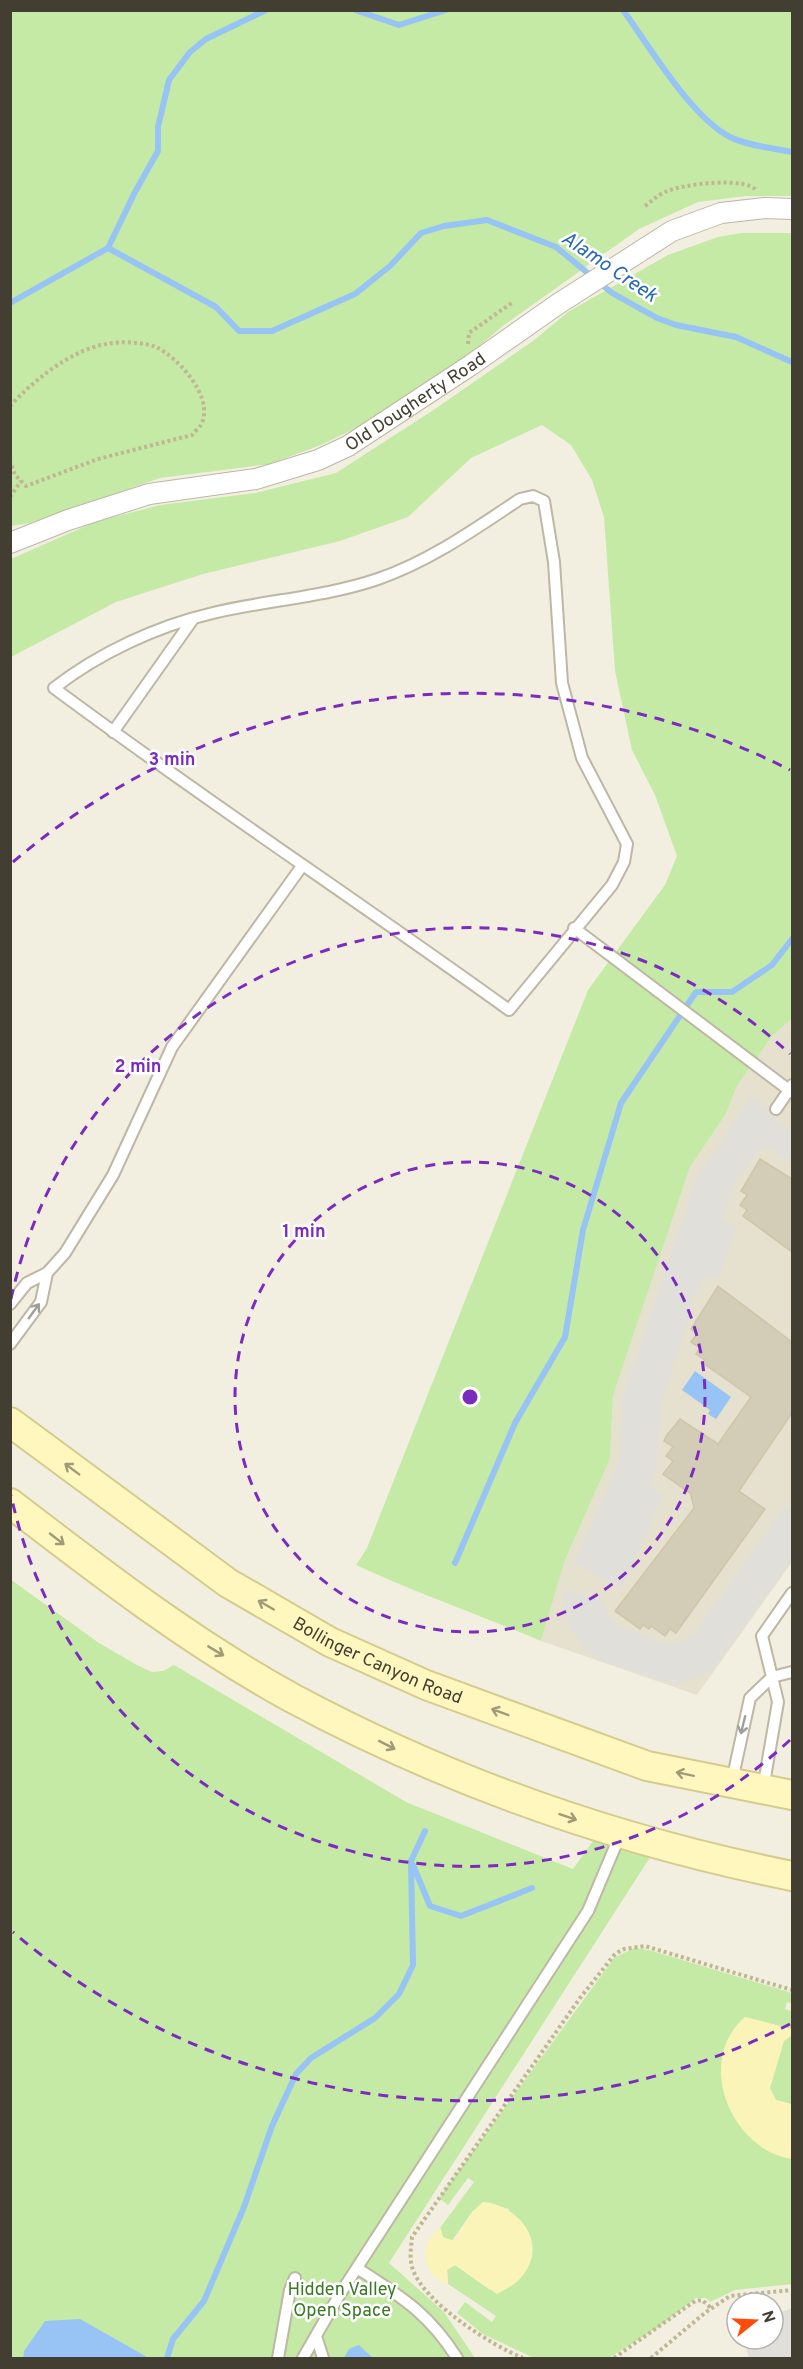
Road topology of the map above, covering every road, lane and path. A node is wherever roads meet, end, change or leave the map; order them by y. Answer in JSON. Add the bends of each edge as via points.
{"nodes":[{"id":1,"x":645,"y":206,"type":"dead end"},
{"id":2,"x":765,"y":208,"type":"junction"},
{"id":3,"x":792,"y":209,"type":"edge"},
{"id":4,"x":513,"y":302,"type":"dead end"},
{"id":5,"x":471,"y":365,"type":"junction"},
{"id":6,"x":10,"y":406,"type":"edge"},
{"id":7,"x":10,"y":461,"type":"edge"},
{"id":8,"x":21,"y":481,"type":"junction"},
{"id":9,"x":10,"y":496,"type":"edge"},
{"id":10,"x":10,"y":543,"type":"edge"},
{"id":11,"x":193,"y":618,"type":"junction"},
{"id":12,"x":113,"y":732,"type":"junction"},
{"id":13,"x":302,"y":866,"type":"junction"},
{"id":14,"x":574,"y":928,"type":"junction"},
{"id":15,"x":791,"y":1089,"type":"edge"},
{"id":16,"x":777,"y":1109,"type":"dead end"},
{"id":17,"x":47,"y":1273,"type":"junction"},
{"id":18,"x":10,"y":1304,"type":"edge"},
{"id":19,"x":10,"y":1344,"type":"edge"},
{"id":20,"x":10,"y":1422,"type":"edge"},
{"id":21,"x":10,"y":1503,"type":"edge"},
{"id":22,"x":792,"y":1593,"type":"edge"},
{"id":23,"x":792,"y":1672,"type":"edge"},
{"id":24,"x":772,"y":1677,"type":"junction"},
{"id":25,"x":731,"y":1784,"type":"junction"},
{"id":26,"x":763,"y":1789,"type":"junction"},
{"id":27,"x":792,"y":1795,"type":"edge"},
{"id":28,"x":621,"y":1835,"type":"junction"},
{"id":29,"x":792,"y":1876,"type":"edge"},
{"id":30,"x":792,"y":1990,"type":"edge"},
{"id":31,"x":357,"y":2268,"type":"junction"},
{"id":32,"x":295,"y":2278,"type":"dead end"},
{"id":33,"x":792,"y":2290,"type":"edge"},
{"id":34,"x":711,"y":2308,"type":"junction"},
{"id":35,"x":316,"y":2336,"type":"junction"},
{"id":36,"x":278,"y":2358,"type":"edge"},
{"id":37,"x":303,"y":2358,"type":"edge"},
{"id":38,"x":323,"y":2358,"type":"edge"},
{"id":39,"x":457,"y":2358,"type":"edge"},
{"id":40,"x":524,"y":2358,"type":"edge"},
{"id":41,"x":614,"y":2358,"type":"edge"},
{"id":42,"x":651,"y":2358,"type":"edge"}],
"edges":[{"from":1,"to":2,"type":"path","via":[[666,191],[729,181],[745,182],[756,188]]},
{"from":2,"to":3,"type":"street","name":"Old Dougherty Road"},
{"from":2,"to":5,"type":"street","name":"Old Dougherty Road","via":[[698,219],[651,244]]},
{"from":4,"to":5,"type":"path","via":[[469,333]]},
{"from":5,"to":10,"type":"street","name":"Old Dougherty Road","via":[[348,446],[318,460],[256,479],[149,494]]},
{"from":6,"to":8,"type":"path","via":[[69,359],[106,344],[134,343],[154,346],[168,354],[195,385],[204,405],[201,424],[192,435],[98,459],[26,486]]},
{"from":7,"to":8,"type":"path"},
{"from":8,"to":9,"type":"path"},
{"from":11,"to":12,"type":"lane"},
{"from":11,"to":12,"type":"lane","via":[[119,648],[54,688]]},
{"from":11,"to":14,"type":"lane","via":[[377,579],[427,559],[520,499],[533,496],[544,501],[554,562],[562,683],[582,758],[627,844],[624,862],[612,885]]},
{"from":12,"to":13,"type":"lane"},
{"from":13,"to":14,"type":"lane","via":[[509,1010]]},
{"from":13,"to":17,"type":"lane","via":[[172,1047],[113,1175],[65,1253]]},
{"from":14,"to":15,"type":"lane"},
{"from":15,"to":16,"type":"lane"},
{"from":17,"to":18,"type":"lane","via":[[27,1283]]},
{"from":19,"to":17,"type":"lane","one_way":true,"via":[[41,1302]]},
{"from":25,"to":20,"type":"main road","name":"Bollinger Canyon Road","one_way":true,"via":[[647,1766],[426,1686],[330,1642],[228,1584]]},
{"from":21,"to":28,"type":"main road","one_way":true,"via":[[130,1594],[293,1698],[397,1750],[514,1799]]},
{"from":22,"to":24,"type":"lane","via":[[762,1636]]},
{"from":23,"to":24,"type":"lane"},
{"from":24,"to":25,"type":"lane","one_way":true,"via":[[750,1698]]},
{"from":24,"to":26,"type":"lane","via":[[778,1702]]},
{"from":25,"to":26,"type":"main road","name":"Bollinger Canyon Road"},
{"from":26,"to":27,"type":"main road","name":"Bollinger Canyon Road"},
{"from":28,"to":29,"type":"main road"},
{"from":28,"to":31,"type":"lane","via":[[588,1911]]},
{"from":30,"to":40,"type":"path","via":[[636,1946],[615,1954],[580,1998],[412,2237],[412,2267],[429,2295],[490,2343]]},
{"from":31,"to":35,"type":"lane"},
{"from":31,"to":39,"type":"lane","via":[[422,2312]]},
{"from":32,"to":36,"type":"lane"},
{"from":33,"to":34,"type":"path","via":[[736,2295]]},
{"from":34,"to":41,"type":"path","via":[[702,2300],[695,2301]]},
{"from":34,"to":42,"type":"path"},
{"from":35,"to":37,"type":"lane"},
{"from":35,"to":38,"type":"lane"}]}
